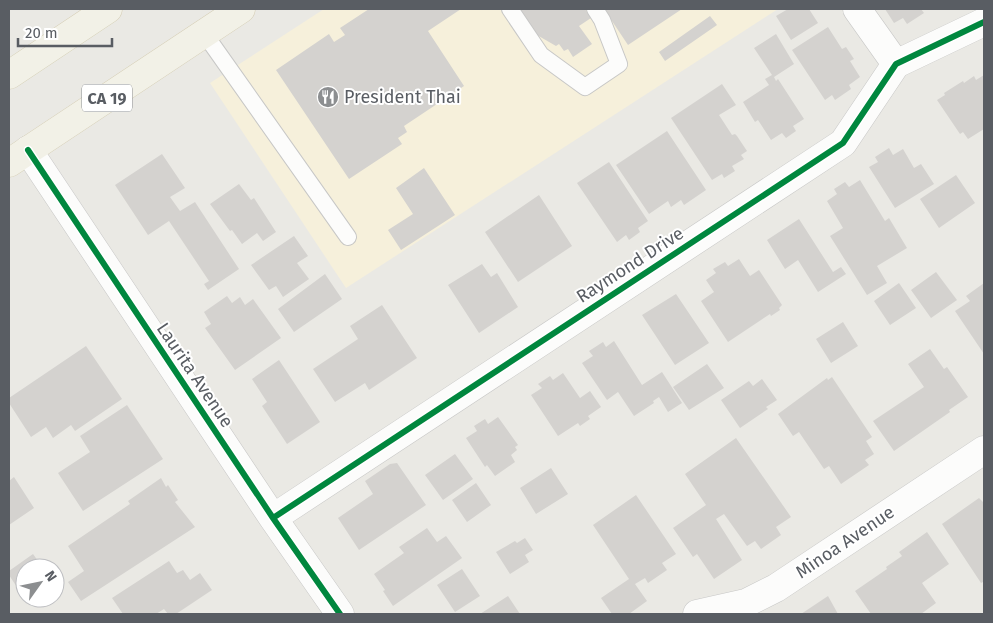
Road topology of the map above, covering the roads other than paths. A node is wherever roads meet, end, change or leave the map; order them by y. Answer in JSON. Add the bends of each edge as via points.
{"nodes":[{"id":1,"x":108,"y":9,"type":"edge"},
{"id":2,"x":241,"y":9,"type":"edge"},
{"id":3,"x":510,"y":9,"type":"edge"},
{"id":4,"x":595,"y":9,"type":"edge"},
{"id":5,"x":857,"y":9,"type":"edge"},
{"id":6,"x":984,"y":22,"type":"edge"},
{"id":7,"x":204,"y":33,"type":"junction"},
{"id":8,"x":896,"y":64,"type":"junction"},
{"id":9,"x":9,"y":75,"type":"edge"},
{"id":10,"x":18,"y":156,"type":"edge"},
{"id":11,"x":348,"y":237,"type":"dead end"},
{"id":12,"x":984,"y":450,"type":"edge"},
{"id":13,"x":273,"y":518,"type":"junction"},
{"id":14,"x":340,"y":614,"type":"edge"},
{"id":15,"x":697,"y":614,"type":"edge"}],
"edges":[{"from":1,"to":9,"type":"main road"},
{"from":2,"to":7,"type":"main road","number":"CA 19"},
{"from":3,"to":4,"type":"lane","via":[[541,55],[585,87],[619,64]]},
{"from":5,"to":8,"type":"street"},
{"from":6,"to":8,"type":"street"},
{"from":7,"to":10,"type":"main road","number":"CA 19"},
{"from":7,"to":11,"type":"lane"},
{"from":8,"to":13,"type":"street","name":"Raymond Drive","via":[[843,143]]},
{"from":10,"to":13,"type":"street","name":"Laurita Avenue"},
{"from":12,"to":15,"type":"street","name":"Minoa Avenue","via":[[776,588],[746,603]]},
{"from":13,"to":14,"type":"street","name":"Laurita Avenue"}]}
